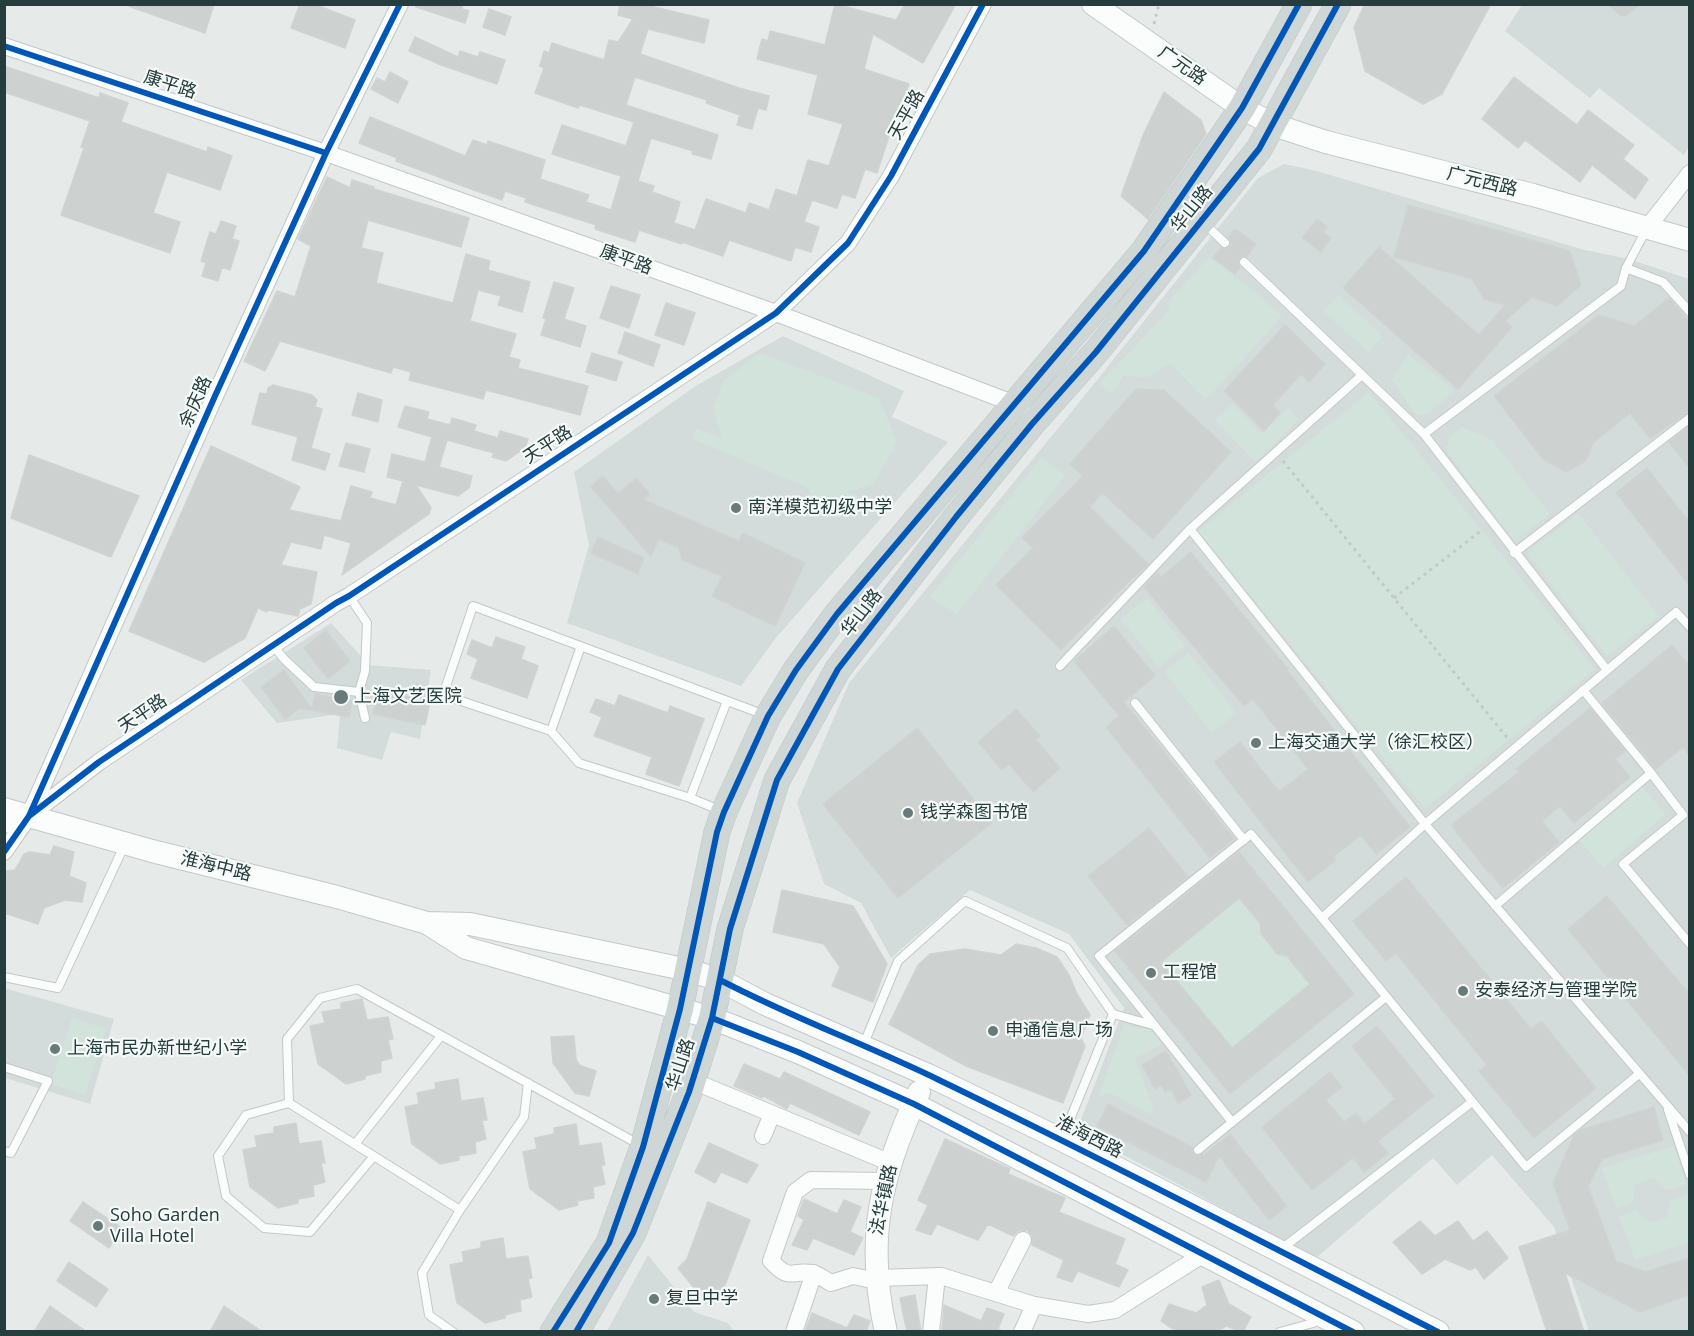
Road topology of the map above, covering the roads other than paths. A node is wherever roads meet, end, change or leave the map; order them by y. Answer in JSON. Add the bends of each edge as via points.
{"nodes":[{"id":1,"x":400,"y":4,"type":"edge"},
{"id":2,"x":983,"y":4,"type":"edge"},
{"id":3,"x":1093,"y":4,"type":"edge"},
{"id":4,"x":1299,"y":4,"type":"edge"},
{"id":5,"x":1338,"y":4,"type":"edge"},
{"id":6,"x":4,"y":46,"type":"edge"},
{"id":7,"x":1242,"y":108,"type":"junction"},
{"id":8,"x":1274,"y":125,"type":"junction"},
{"id":9,"x":326,"y":153,"type":"junction"},
{"id":10,"x":1689,"y":174,"type":"edge"},
{"id":11,"x":1202,"y":221,"type":"junction"},
{"id":12,"x":1647,"y":228,"type":"junction"},
{"id":13,"x":1689,"y":240,"type":"edge"},
{"id":14,"x":1225,"y":243,"type":"dead end"},
{"id":15,"x":1244,"y":262,"type":"dead end"},
{"id":16,"x":1626,"y":268,"type":"junction"},
{"id":17,"x":1689,"y":312,"type":"edge"},
{"id":18,"x":776,"y":313,"type":"junction"},
{"id":19,"x":1362,"y":375,"type":"junction"},
{"id":20,"x":1015,"y":404,"type":"junction"},
{"id":21,"x":1689,"y":418,"type":"edge"},
{"id":22,"x":1036,"y":420,"type":"junction"},
{"id":23,"x":1424,"y":434,"type":"junction"},
{"id":24,"x":1190,"y":529,"type":"junction"},
{"id":25,"x":1514,"y":553,"type":"junction"},
{"id":26,"x":349,"y":596,"type":"junction"},
{"id":27,"x":1689,"y":627,"type":"edge"},
{"id":28,"x":273,"y":645,"type":"junction"},
{"id":29,"x":581,"y":646,"type":"junction"},
{"id":30,"x":1060,"y":666,"type":"dead end"},
{"id":31,"x":1607,"y":670,"type":"junction"},
{"id":32,"x":1583,"y":690,"type":"junction"},
{"id":33,"x":359,"y":692,"type":"junction"},
{"id":34,"x":728,"y":701,"type":"junction"},
{"id":35,"x":1135,"y":703,"type":"dead end"},
{"id":36,"x":768,"y":716,"type":"junction"},
{"id":37,"x":365,"y":718,"type":"dead end"},
{"id":38,"x":551,"y":731,"type":"junction"},
{"id":39,"x":1651,"y":773,"type":"junction"},
{"id":40,"x":690,"y":798,"type":"junction"},
{"id":41,"x":4,"y":809,"type":"edge"},
{"id":42,"x":724,"y":812,"type":"junction"},
{"id":43,"x":1686,"y":812,"type":"edge"},
{"id":44,"x":29,"y":816,"type":"junction"},
{"id":45,"x":1425,"y":824,"type":"junction"},
{"id":46,"x":4,"y":825,"type":"edge"},
{"id":47,"x":1244,"y":840,"type":"junction"},
{"id":48,"x":125,"y":844,"type":"junction"},
{"id":49,"x":4,"y":852,"type":"edge"},
{"id":50,"x":1495,"y":906,"type":"junction"},
{"id":51,"x":1322,"y":918,"type":"junction"},
{"id":52,"x":428,"y":923,"type":"junction"},
{"id":53,"x":1689,"y":944,"type":"edge"},
{"id":54,"x":688,"y":970,"type":"junction"},
{"id":55,"x":4,"y":977,"type":"edge"},
{"id":56,"x":720,"y":980,"type":"junction"},
{"id":57,"x":1386,"y":997,"type":"junction"},
{"id":58,"x":680,"y":1009,"type":"junction"},
{"id":59,"x":1113,"y":1014,"type":"junction"},
{"id":60,"x":712,"y":1018,"type":"junction"},
{"id":61,"x":1154,"y":1025,"type":"junction"},
{"id":62,"x":441,"y":1036,"type":"junction"},
{"id":63,"x":863,"y":1046,"type":"junction"},
{"id":64,"x":4,"y":1067,"type":"edge"},
{"id":65,"x":928,"y":1074,"type":"junction"},
{"id":66,"x":1639,"y":1074,"type":"junction"},
{"id":67,"x":693,"y":1081,"type":"junction"},
{"id":68,"x":528,"y":1083,"type":"junction"},
{"id":69,"x":1472,"y":1102,"type":"junction"},
{"id":70,"x":289,"y":1103,"type":"junction"},
{"id":71,"x":914,"y":1104,"type":"junction"},
{"id":72,"x":1666,"y":1105,"type":"junction"},
{"id":73,"x":772,"y":1114,"type":"junction"},
{"id":74,"x":1232,"y":1122,"type":"junction"},
{"id":75,"x":1688,"y":1127,"type":"edge"},
{"id":76,"x":763,"y":1136,"type":"dead end"},
{"id":77,"x":1062,"y":1140,"type":"junction"},
{"id":78,"x":355,"y":1144,"type":"junction"},
{"id":79,"x":643,"y":1147,"type":"junction"},
{"id":80,"x":1198,"y":1150,"type":"dead end"},
{"id":81,"x":4,"y":1151,"type":"edge"},
{"id":82,"x":374,"y":1156,"type":"junction"},
{"id":83,"x":888,"y":1172,"type":"junction"},
{"id":84,"x":1689,"y":1175,"type":"edge"},
{"id":85,"x":460,"y":1210,"type":"junction"},
{"id":86,"x":1023,"y":1240,"type":"dead end"},
{"id":87,"x":1279,"y":1251,"type":"junction"},
{"id":88,"x":1204,"y":1254,"type":"junction"},
{"id":89,"x":814,"y":1273,"type":"junction"},
{"id":90,"x":937,"y":1276,"type":"junction"},
{"id":91,"x":877,"y":1279,"type":"junction"},
{"id":92,"x":1347,"y":1285,"type":"junction"},
{"id":93,"x":996,"y":1293,"type":"junction"},
{"id":94,"x":1034,"y":1305,"type":"junction"},
{"id":95,"x":1329,"y":1322,"type":"edge"},
{"id":96,"x":453,"y":1332,"type":"edge"},
{"id":97,"x":553,"y":1332,"type":"edge"},
{"id":98,"x":576,"y":1332,"type":"edge"},
{"id":99,"x":794,"y":1332,"type":"edge"},
{"id":100,"x":886,"y":1332,"type":"edge"},
{"id":101,"x":931,"y":1332,"type":"edge"},
{"id":102,"x":1022,"y":1332,"type":"edge"},
{"id":103,"x":1280,"y":1332,"type":"edge"},
{"id":104,"x":1353,"y":1332,"type":"edge"},
{"id":105,"x":1438,"y":1332,"type":"edge"}],
"edges":[{"from":1,"to":9,"type":"street","name":"余庆路"},
{"from":2,"to":18,"type":"street","name":"天平路","via":[[891,176],[848,243]]},
{"from":3,"to":7,"type":"main road","name":"广元路"},
{"from":4,"to":7,"type":"main road","name":"华山路"},
{"from":5,"to":8,"type":"main road","name":"华山路"},
{"from":6,"to":9,"type":"street","name":"康平路"},
{"from":7,"to":8,"type":"main road","name":"广元路"},
{"from":7,"to":20,"type":"main road","name":"华山路","via":[[1144,251]]},
{"from":8,"to":11,"type":"main road","name":"华山路"},
{"from":8,"to":12,"type":"main road","name":"广元西路"},
{"from":9,"to":18,"type":"street","name":"康平路"},
{"from":9,"to":44,"type":"street","name":"余庆路"},
{"from":10,"to":12,"type":"street"},
{"from":11,"to":14,"type":"lane"},
{"from":11,"to":22,"type":"main road","name":"华山路"},
{"from":12,"to":13,"type":"main road","name":"广元西路"},
{"from":12,"to":16,"type":"lane"},
{"from":15,"to":19,"type":"lane"},
{"from":16,"to":17,"type":"lane","via":[[1663,282]]},
{"from":16,"to":23,"type":"lane","via":[[1621,286]]},
{"from":18,"to":20,"type":"street","name":"康平路"},
{"from":18,"to":26,"type":"street","name":"天平路"},
{"from":19,"to":23,"type":"lane"},
{"from":19,"to":24,"type":"lane"},
{"from":20,"to":22,"type":"street","name":"康平路"},
{"from":20,"to":36,"type":"main road","name":"华山路","via":[[837,614],[796,669]]},
{"from":21,"to":25,"type":"lane"},
{"from":22,"to":56,"type":"main road","name":"华山路","via":[[838,669],[777,780],[729,929]]},
{"from":23,"to":25,"type":"lane"},
{"from":24,"to":30,"type":"lane"},
{"from":24,"to":45,"type":"lane"},
{"from":25,"to":31,"type":"lane"},
{"from":26,"to":28,"type":"street","name":"天平路"},
{"from":26,"to":33,"type":"lane","via":[[367,623],[365,671]]},
{"from":27,"to":31,"type":"lane","via":[[1676,612]]},
{"from":28,"to":33,"type":"lane","via":[[314,687]]},
{"from":28,"to":44,"type":"street","name":"天平路","via":[[99,762]]},
{"from":29,"to":34,"type":"lane"},
{"from":29,"to":38,"type":"lane"},
{"from":29,"to":38,"type":"lane","via":[[473,606],[443,695]]},
{"from":31,"to":32,"type":"lane"},
{"from":32,"to":39,"type":"lane"},
{"from":32,"to":45,"type":"lane"},
{"from":33,"to":37,"type":"lane"},
{"from":34,"to":36,"type":"lane"},
{"from":34,"to":40,"type":"lane"},
{"from":35,"to":47,"type":"lane"},
{"from":36,"to":42,"type":"main road","name":"华山路"},
{"from":38,"to":40,"type":"lane","via":[[579,763]]},
{"from":39,"to":43,"type":"lane"},
{"from":39,"to":50,"type":"lane"},
{"from":40,"to":42,"type":"lane"},
{"from":41,"to":44,"type":"main road","name":"淮海中路"},
{"from":42,"to":54,"type":"main road","name":"华山路"},
{"from":43,"to":53,"type":"lane","via":[[1623,864]]},
{"from":44,"to":46,"type":"street"},
{"from":44,"to":48,"type":"main road","name":"淮海中路"},
{"from":44,"to":49,"type":"street"},
{"from":45,"to":50,"type":"lane"},
{"from":45,"to":51,"type":"lane"},
{"from":47,"to":51,"type":"lane","via":[[1251,834]]},
{"from":47,"to":61,"type":"lane","via":[[1099,956]]},
{"from":48,"to":52,"type":"main road","name":"淮海中路"},
{"from":48,"to":55,"type":"lane","via":[[58,988]]},
{"from":50,"to":66,"type":"lane"},
{"from":51,"to":57,"type":"lane"},
{"from":52,"to":54,"type":"main road","name":"淮海中路","via":[[470,924]]},
{"from":52,"to":58,"type":"main road","name":"淮海中路","via":[[466,948]]},
{"from":54,"to":56,"type":"main road","name":"淮海中路"},
{"from":54,"to":58,"type":"main road","name":"华山路"},
{"from":56,"to":60,"type":"main road","name":"华山路"},
{"from":56,"to":63,"type":"main road","name":"淮海西路"},
{"from":57,"to":69,"type":"lane"},
{"from":57,"to":74,"type":"lane"},
{"from":58,"to":60,"type":"main road","name":"淮海中路"},
{"from":58,"to":79,"type":"main road","name":"华山路"},
{"from":59,"to":61,"type":"lane"},
{"from":59,"to":63,"type":"lane","via":[[1066,948],[965,901],[898,961]]},
{"from":59,"to":77,"type":"lane"},
{"from":60,"to":67,"type":"main road","name":"华山路"},
{"from":60,"to":71,"type":"main road"},
{"from":61,"to":74,"type":"lane"},
{"from":62,"to":68,"type":"lane"},
{"from":62,"to":70,"type":"lane","via":[[357,989],[320,998],[286,1039]]},
{"from":62,"to":78,"type":"lane"},
{"from":63,"to":65,"type":"main road","name":"淮海西路"},
{"from":64,"to":81,"type":"lane","via":[[48,1081],[11,1153]]},
{"from":65,"to":71,"type":"main road","name":"法华镇路"},
{"from":65,"to":77,"type":"main road","name":"淮海西路"},
{"from":66,"to":69,"type":"lane","via":[[1526,1167]]},
{"from":66,"to":72,"type":"lane"},
{"from":67,"to":73,"type":"street"},
{"from":67,"to":98,"type":"main road","name":"华山路","via":[[633,1233]]},
{"from":68,"to":79,"type":"lane"},
{"from":68,"to":85,"type":"lane","via":[[524,1117]]},
{"from":69,"to":87,"type":"lane"},
{"from":70,"to":78,"type":"lane"},
{"from":70,"to":82,"type":"lane","via":[[246,1115],[218,1156],[226,1196],[264,1228],[310,1232]]},
{"from":71,"to":83,"type":"main road","name":"法华镇路"},
{"from":71,"to":88,"type":"main road"},
{"from":72,"to":75,"type":"lane"},
{"from":72,"to":84,"type":"lane"},
{"from":73,"to":76,"type":"street"},
{"from":73,"to":83,"type":"street"},
{"from":74,"to":80,"type":"lane"},
{"from":77,"to":87,"type":"main road","name":"淮海西路"},
{"from":78,"to":82,"type":"lane"},
{"from":79,"to":97,"type":"main road","name":"华山路","via":[[609,1243]]},
{"from":82,"to":85,"type":"lane"},
{"from":83,"to":89,"type":"street","via":[[811,1180],[795,1192],[771,1261],[782,1273]]},
{"from":83,"to":91,"type":"main road","name":"法华镇路","via":[[879,1207]]},
{"from":85,"to":96,"type":"lane","via":[[422,1273],[429,1315]]},
{"from":86,"to":93,"type":"street"},
{"from":87,"to":92,"type":"main road","name":"淮海西路"},
{"from":88,"to":94,"type":"street","via":[[1115,1310],[1088,1314]]},
{"from":88,"to":95,"type":"main road"},
{"from":89,"to":91,"type":"street","via":[[831,1283],[853,1276]]},
{"from":89,"to":99,"type":"street"},
{"from":90,"to":91,"type":"street"},
{"from":90,"to":93,"type":"street"},
{"from":90,"to":101,"type":"street"},
{"from":91,"to":100,"type":"main road","name":"法华镇路"},
{"from":92,"to":95,"type":"main road"},
{"from":92,"to":105,"type":"main road","name":"淮海西路"},
{"from":93,"to":94,"type":"street"},
{"from":94,"to":102,"type":"street"},
{"from":95,"to":103,"type":"lane"},
{"from":95,"to":104,"type":"main road"}]}
